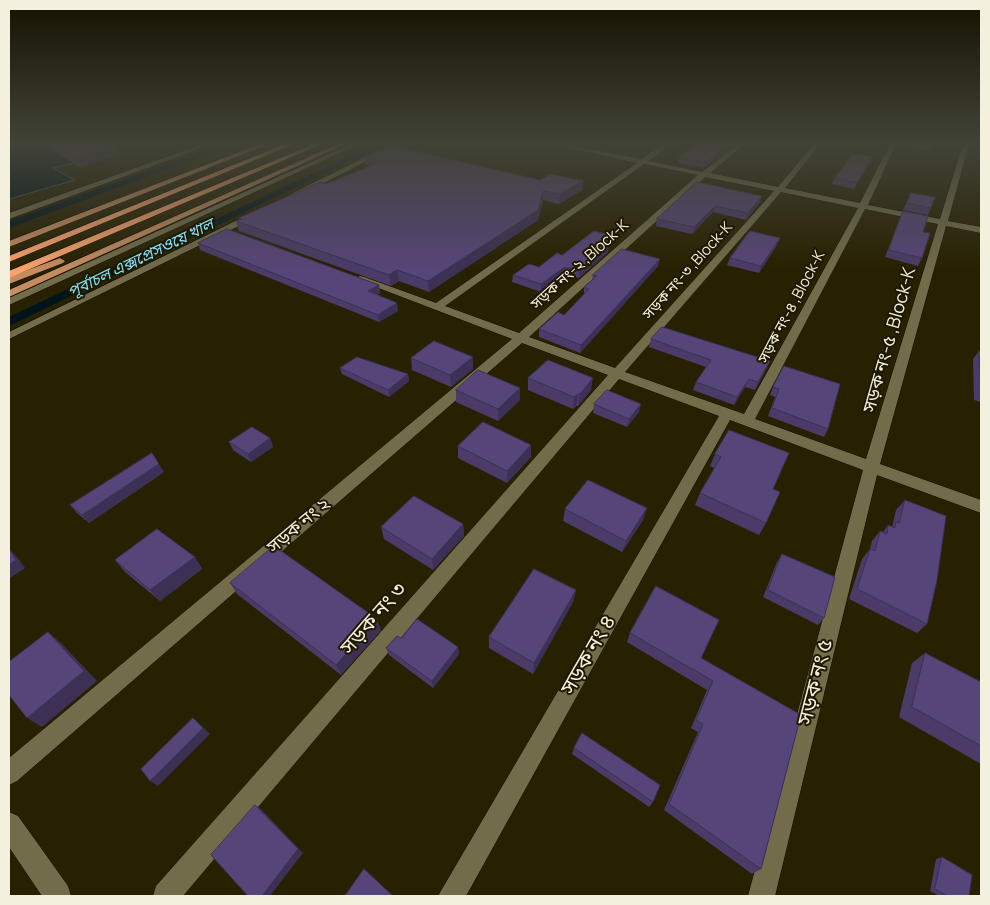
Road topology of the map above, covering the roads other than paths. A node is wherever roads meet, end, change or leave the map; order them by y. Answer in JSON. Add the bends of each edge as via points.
{"nodes":[{"id":1,"x":92,"y":186,"type":"edge"},
{"id":2,"x":157,"y":186,"type":"edge"},
{"id":3,"x":168,"y":186,"type":"edge"},
{"id":4,"x":187,"y":186,"type":"edge"},
{"id":5,"x":219,"y":186,"type":"edge"},
{"id":6,"x":249,"y":186,"type":"edge"},
{"id":7,"x":263,"y":186,"type":"edge"},
{"id":8,"x":312,"y":186,"type":"edge"},
{"id":9,"x":608,"y":186,"type":"edge"},
{"id":10,"x":690,"y":186,"type":"edge"},
{"id":11,"x":762,"y":186,"type":"edge"},
{"id":12,"x":783,"y":186,"type":"edge"},
{"id":13,"x":872,"y":186,"type":"edge"},
{"id":14,"x":954,"y":186,"type":"edge"},
{"id":15,"x":780,"y":190,"type":"junction"},
{"id":16,"x":286,"y":199,"type":"edge"},
{"id":17,"x":863,"y":206,"type":"junction"},
{"id":18,"x":260,"y":211,"type":"edge"},
{"id":19,"x":9,"y":216,"type":"edge"},
{"id":20,"x":102,"y":221,"type":"junction"},
{"id":21,"x":943,"y":222,"type":"junction"},
{"id":22,"x":165,"y":224,"type":"junction"},
{"id":23,"x":981,"y":230,"type":"edge"},
{"id":24,"x":9,"y":244,"type":"edge"},
{"id":25,"x":9,"y":259,"type":"edge"},
{"id":26,"x":346,"y":274,"type":"edge"},
{"id":27,"x":9,"y":275,"type":"edge"},
{"id":28,"x":9,"y":281,"type":"edge"},
{"id":29,"x":9,"y":294,"type":"edge"},
{"id":30,"x":9,"y":302,"type":"edge"},
{"id":31,"x":437,"y":307,"type":"junction"},
{"id":32,"x":9,"y":336,"type":"edge"},
{"id":33,"x":520,"y":338,"type":"junction"},
{"id":34,"x":617,"y":373,"type":"junction"},
{"id":35,"x":727,"y":414,"type":"junction"},
{"id":36,"x":747,"y":421,"type":"junction"},
{"id":37,"x":871,"y":467,"type":"junction"},
{"id":38,"x":981,"y":507,"type":"edge"},
{"id":39,"x":9,"y":773,"type":"edge"},
{"id":40,"x":9,"y":825,"type":"edge"},
{"id":41,"x":58,"y":896,"type":"edge"},
{"id":42,"x":166,"y":896,"type":"edge"},
{"id":43,"x":451,"y":896,"type":"edge"},
{"id":44,"x":761,"y":896,"type":"edge"}],
"edges":[{"from":1,"to":19,"type":"street"},
{"from":2,"to":24,"type":"main road"},
{"from":3,"to":20,"type":"main road"},
{"from":4,"to":20,"type":"highway"},
{"from":5,"to":27,"type":"highway"},
{"from":6,"to":22,"type":"main road"},
{"from":7,"to":30,"type":"street"},
{"from":8,"to":16,"type":"street"},
{"from":9,"to":31,"type":"street"},
{"from":10,"to":33,"type":"street","name":"সড়ক নং-২ ,Block-K"},
{"from":11,"to":15,"type":"street"},
{"from":12,"to":15,"type":"street","name":"সড়ক নং-৩ ,Block-K"},
{"from":13,"to":17,"type":"street","name":"সড়ক নং-৪ ,Block-K"},
{"from":14,"to":21,"type":"street","name":"সড়ক নং-৫ ,Block-K"},
{"from":15,"to":17,"type":"street"},
{"from":15,"to":34,"type":"street","name":"সড়ক নং-৩ ,Block-K"},
{"from":17,"to":21,"type":"street"},
{"from":17,"to":36,"type":"street","name":"সড়ক নং-৪ ,Block-K"},
{"from":18,"to":32,"type":"street"},
{"from":20,"to":25,"type":"highway"},
{"from":21,"to":23,"type":"street"},
{"from":21,"to":37,"type":"street","name":"সড়ক নং-৫ ,Block-K"},
{"from":22,"to":28,"type":"main road"},
{"from":22,"to":29,"type":"main road"},
{"from":26,"to":31,"type":"street"},
{"from":31,"to":33,"type":"street"},
{"from":33,"to":34,"type":"street"},
{"from":33,"to":39,"type":"street","name":"সড়ক নং ২"},
{"from":34,"to":35,"type":"street"},
{"from":34,"to":42,"type":"street","name":"সড়ক নং ৩"},
{"from":35,"to":36,"type":"street"},
{"from":35,"to":43,"type":"street","name":"সড়ক নং ৪"},
{"from":36,"to":37,"type":"street"},
{"from":37,"to":38,"type":"street"},
{"from":37,"to":44,"type":"street","name":"সড়ক নং ৫"},
{"from":40,"to":41,"type":"street"}]}
